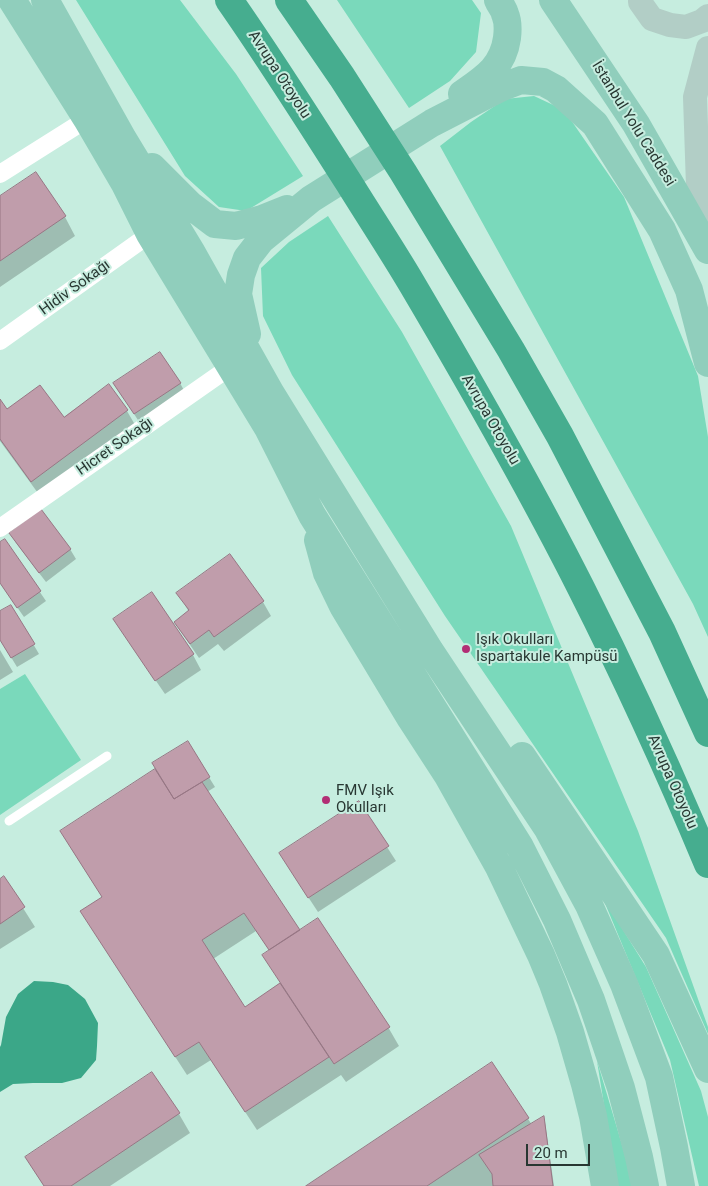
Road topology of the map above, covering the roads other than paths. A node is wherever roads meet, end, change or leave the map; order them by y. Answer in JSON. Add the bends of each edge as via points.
{"nodes":[{"id":1,"x":12,"y":0,"type":"edge"},
{"id":2,"x":45,"y":0,"type":"edge"},
{"id":3,"x":229,"y":0,"type":"edge"},
{"id":4,"x":289,"y":0,"type":"edge"},
{"id":5,"x":498,"y":0,"type":"edge"},
{"id":6,"x":553,"y":0,"type":"edge"},
{"id":7,"x":640,"y":0,"type":"edge"},
{"id":8,"x":708,"y":16,"type":"edge"},
{"id":9,"x":708,"y":48,"type":"edge"},
{"id":10,"x":87,"y":119,"type":"junction"},
{"id":11,"x":432,"y":123,"type":"junction"},
{"id":12,"x":123,"y":139,"type":"junction"},
{"id":13,"x":0,"y":174,"type":"edge"},
{"id":14,"x":311,"y":199,"type":"junction"},
{"id":15,"x":708,"y":214,"type":"edge"},
{"id":16,"x":150,"y":234,"type":"junction"},
{"id":17,"x":708,"y":250,"type":"edge"},
{"id":18,"x":0,"y":341,"type":"edge"},
{"id":19,"x":708,"y":363,"type":"edge"},
{"id":20,"x":230,"y":367,"type":"junction"},
{"id":21,"x":270,"y":392,"type":"junction"},
{"id":22,"x":312,"y":515,"type":"junction"},
{"id":23,"x":0,"y":528,"type":"edge"},
{"id":24,"x":662,"y":632,"type":"junction"},
{"id":25,"x":437,"y":663,"type":"junction"},
{"id":26,"x":708,"y":702,"type":"edge"},
{"id":27,"x":708,"y":732,"type":"edge"},
{"id":28,"x":107,"y":756,"type":"dead end"},
{"id":29,"x":9,"y":821,"type":"dead end"},
{"id":30,"x":708,"y":864,"type":"edge"},
{"id":31,"x":708,"y":1069,"type":"edge"},
{"id":32,"x":605,"y":1186,"type":"edge"},
{"id":33,"x":645,"y":1186,"type":"edge"},
{"id":34,"x":681,"y":1186,"type":"edge"}],
"edges":[{"from":1,"to":10,"type":"main road"},
{"from":2,"to":12,"type":"main road"},
{"from":3,"to":30,"type":"highway","name":"Avrupa Otoyolu","via":[[411,282],[508,450],[581,588],[680,797]]},
{"from":4,"to":24,"type":"highway","via":[[403,172],[511,350],[560,436]]},
{"from":5,"to":11,"type":"main road","via":[[506,15],[508,31],[500,63]]},
{"from":6,"to":17,"type":"main road","name":"İstanbul Yolu Caddesi","via":[[636,124]]},
{"from":7,"to":8,"type":"main road","via":[[652,19],[670,25],[686,27]]},
{"from":9,"to":15,"type":"main road","via":[[695,97],[698,186]]},
{"from":10,"to":13,"type":"street"},
{"from":10,"to":16,"type":"main road"},
{"from":11,"to":14,"type":"main road"},
{"from":11,"to":19,"type":"main road","via":[[520,80],[543,82],[568,98],[595,124],[662,230],[688,290]]},
{"from":12,"to":14,"type":"main road","via":[[190,205],[215,224],[236,226]]},
{"from":12,"to":21,"type":"main road"},
{"from":14,"to":21,"type":"main road","via":[[260,240],[246,258],[241,275],[238,294],[245,329]]},
{"from":16,"to":18,"type":"street","name":"Hidiv Sokağı"},
{"from":16,"to":20,"type":"main road"},
{"from":20,"to":22,"type":"main road","via":[[268,428]]},
{"from":20,"to":23,"type":"street","name":"Hicret Sokağı"},
{"from":21,"to":25,"type":"main road"},
{"from":22,"to":32,"type":"main road","via":[[326,573],[343,606],[448,776],[499,867],[541,955],[559,1000],[585,1084]]},
{"from":22,"to":33,"type":"main road","via":[[520,847],[591,1000],[621,1088]]},
{"from":24,"to":26,"type":"highway"},
{"from":24,"to":27,"type":"highway"},
{"from":25,"to":31,"type":"main road","via":[[507,736],[656,955]]},
{"from":25,"to":34,"type":"main road","via":[[548,829],[589,905],[624,984],[659,1078]]},
{"from":28,"to":29,"type":"lane"}]}
